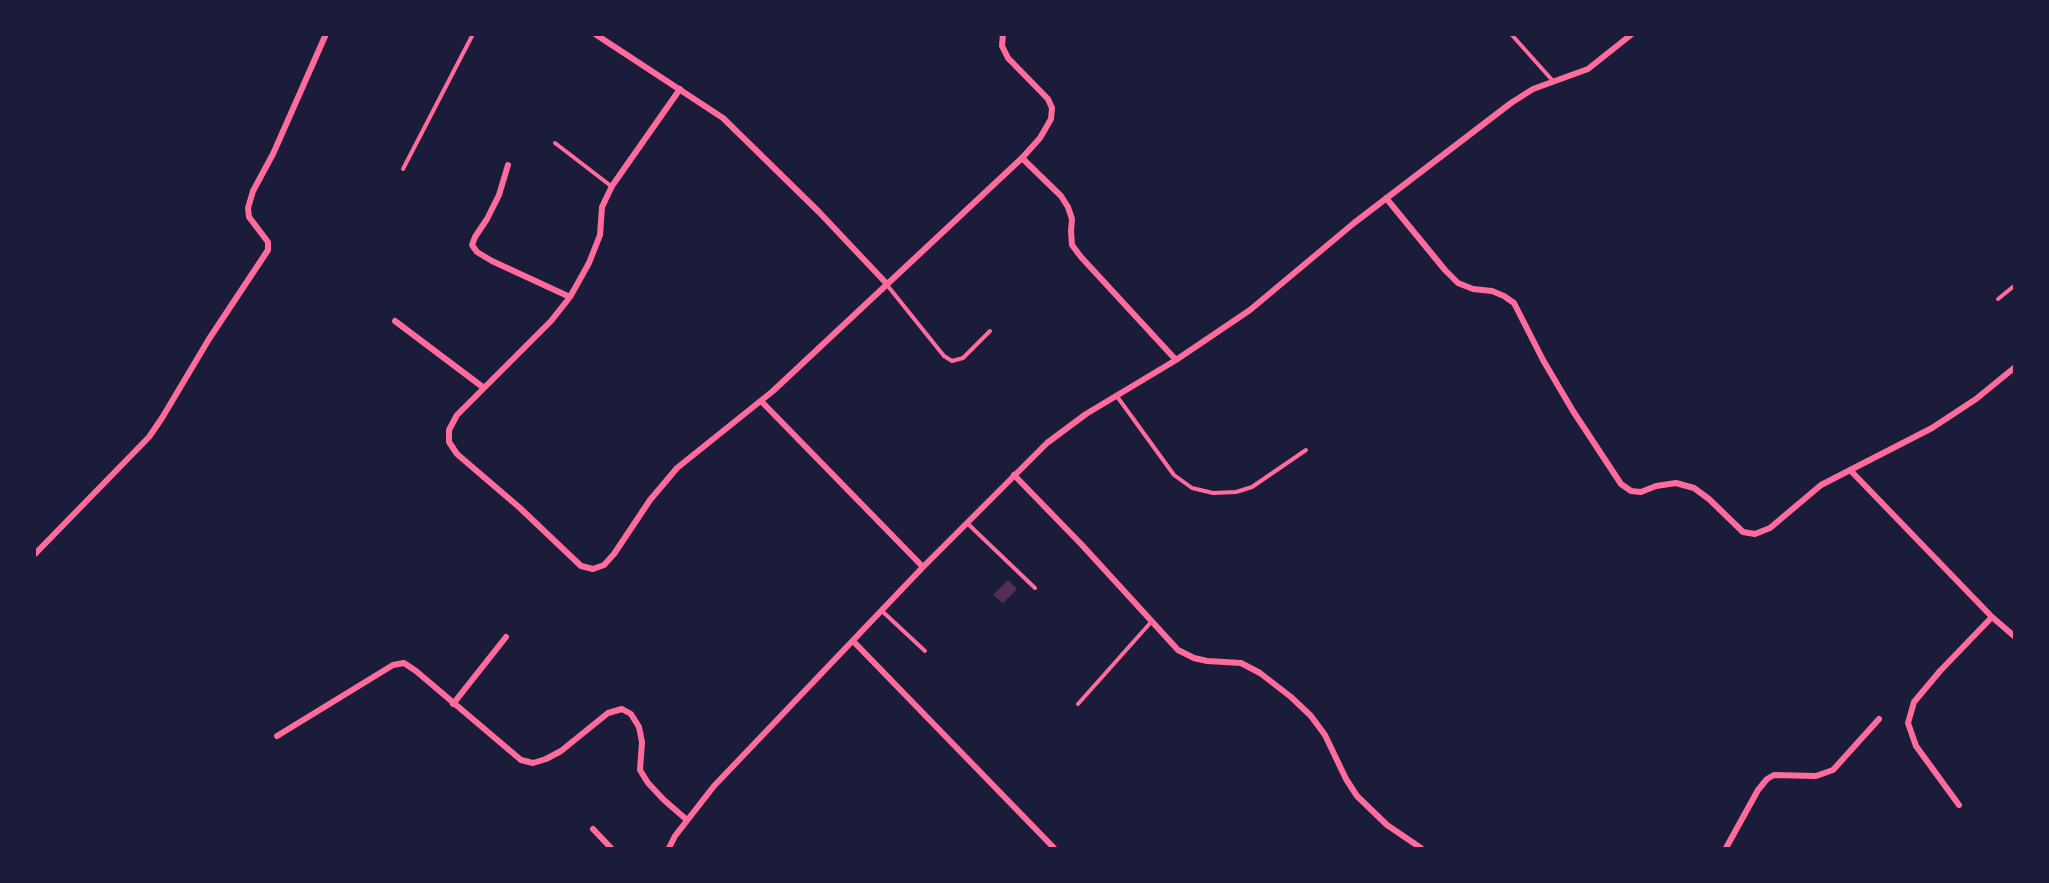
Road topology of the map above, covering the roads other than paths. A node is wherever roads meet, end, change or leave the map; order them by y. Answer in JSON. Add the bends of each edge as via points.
{"nodes":[{"id":1,"x":326,"y":34,"type":"edge"},
{"id":2,"x":473,"y":34,"type":"edge"},
{"id":3,"x":595,"y":34,"type":"edge"},
{"id":4,"x":1003,"y":34,"type":"edge"},
{"id":5,"x":1511,"y":34,"type":"edge"},
{"id":6,"x":1632,"y":34,"type":"edge"},
{"id":7,"x":1553,"y":81,"type":"junction"},
{"id":8,"x":680,"y":89,"type":"junction"},
{"id":9,"x":555,"y":143,"type":"dead end"},
{"id":10,"x":1022,"y":158,"type":"junction"},
{"id":11,"x":508,"y":165,"type":"dead end"},
{"id":12,"x":403,"y":169,"type":"dead end"},
{"id":13,"x":612,"y":186,"type":"junction"},
{"id":14,"x":1386,"y":198,"type":"junction"},
{"id":15,"x":887,"y":284,"type":"junction"},
{"id":16,"x":2014,"y":286,"type":"edge"},
{"id":17,"x":570,"y":297,"type":"junction"},
{"id":18,"x":1998,"y":298,"type":"dead end"},
{"id":19,"x":395,"y":321,"type":"dead end"},
{"id":20,"x":990,"y":331,"type":"dead end"},
{"id":21,"x":1176,"y":360,"type":"junction"},
{"id":22,"x":2014,"y":368,"type":"edge"},
{"id":23,"x":484,"y":388,"type":"junction"},
{"id":24,"x":1116,"y":395,"type":"junction"},
{"id":25,"x":761,"y":401,"type":"junction"},
{"id":26,"x":1306,"y":450,"type":"dead end"},
{"id":27,"x":1850,"y":470,"type":"junction"},
{"id":28,"x":1014,"y":475,"type":"junction"},
{"id":29,"x":966,"y":522,"type":"junction"},
{"id":30,"x":34,"y":555,"type":"edge"},
{"id":31,"x":922,"y":567,"type":"junction"},
{"id":32,"x":1035,"y":588,"type":"dead end"},
{"id":33,"x":881,"y":610,"type":"junction"},
{"id":34,"x":1992,"y":617,"type":"junction"},
{"id":35,"x":1152,"y":621,"type":"junction"},
{"id":36,"x":2014,"y":636,"type":"edge"},
{"id":37,"x":506,"y":637,"type":"dead end"},
{"id":38,"x":852,"y":641,"type":"junction"},
{"id":39,"x":925,"y":651,"type":"dead end"},
{"id":40,"x":453,"y":704,"type":"junction"},
{"id":41,"x":1078,"y":704,"type":"dead end"},
{"id":42,"x":1879,"y":719,"type":"dead end"},
{"id":43,"x":277,"y":736,"type":"dead end"},
{"id":44,"x":1959,"y":805,"type":"dead end"},
{"id":45,"x":687,"y":820,"type":"junction"},
{"id":46,"x":593,"y":829,"type":"dead end"},
{"id":47,"x":1420,"y":848,"type":"edge"},
{"id":48,"x":611,"y":849,"type":"edge"},
{"id":49,"x":669,"y":849,"type":"edge"},
{"id":50,"x":1054,"y":849,"type":"edge"},
{"id":51,"x":1726,"y":849,"type":"edge"}],
"edges":[{"from":1,"to":30,"type":"street","via":[[248,208],[249,217],[268,242],[268,250],[149,437]]},
{"from":2,"to":12,"type":"lane"},
{"from":3,"to":8,"type":"street"},
{"from":4,"to":10,"type":"street","via":[[1002,46],[1008,58],[1052,108],[1045,129]]},
{"from":5,"to":7,"type":"lane"},
{"from":6,"to":7,"type":"street","via":[[1588,69]]},
{"from":7,"to":14,"type":"street","via":[[1511,103]]},
{"from":8,"to":13,"type":"street"},
{"from":8,"to":15,"type":"street","via":[[723,118]]},
{"from":9,"to":13,"type":"lane"},
{"from":10,"to":15,"type":"street"},
{"from":10,"to":21,"type":"street","via":[[1068,207],[1072,245],[1081,257]]},
{"from":11,"to":17,"type":"street","via":[[499,195],[472,245],[492,261]]},
{"from":13,"to":17,"type":"street","via":[[602,207],[600,235]]},
{"from":14,"to":21,"type":"street","via":[[1250,310]]},
{"from":14,"to":27,"type":"street","via":[[1458,283],[1492,291],[1514,303],[1573,411],[1611,470],[1631,491],[1676,483],[1694,488],[1743,531],[1755,534],[1770,528],[1821,485]]},
{"from":15,"to":20,"type":"lane","via":[[952,361],[963,358]]},
{"from":15,"to":25,"type":"street"},
{"from":16,"to":18,"type":"lane"},
{"from":17,"to":23,"type":"street"},
{"from":19,"to":23,"type":"street"},
{"from":21,"to":24,"type":"street"},
{"from":22,"to":27,"type":"street","via":[[1932,428]]},
{"from":23,"to":25,"type":"street","via":[[457,415],[448,430],[449,442],[457,454],[581,566],[593,569],[604,565],[614,554],[677,468]]},
{"from":24,"to":26,"type":"lane","via":[[1174,475],[1192,488],[1213,493],[1252,487]]},
{"from":24,"to":28,"type":"street","via":[[1047,443]]},
{"from":25,"to":31,"type":"street"},
{"from":27,"to":34,"type":"street"},
{"from":28,"to":29,"type":"street"},
{"from":28,"to":35,"type":"street"},
{"from":29,"to":31,"type":"street"},
{"from":29,"to":32,"type":"lane"},
{"from":31,"to":33,"type":"street"},
{"from":33,"to":38,"type":"street"},
{"from":33,"to":39,"type":"lane"},
{"from":34,"to":36,"type":"street"},
{"from":34,"to":44,"type":"street","via":[[1914,702],[1908,723],[1916,746]]},
{"from":35,"to":41,"type":"lane"},
{"from":35,"to":47,"type":"street","via":[[1178,650],[1207,661],[1241,663],[1291,697],[1325,735],[1357,796],[1386,825]]},
{"from":37,"to":40,"type":"street"},
{"from":38,"to":45,"type":"street","via":[[714,786]]},
{"from":38,"to":50,"type":"street"},
{"from":40,"to":43,"type":"street","via":[[404,663],[393,665]]},
{"from":40,"to":45,"type":"street","via":[[521,760],[533,763],[561,751],[608,713],[622,709],[639,727],[640,770],[648,783]]},
{"from":42,"to":51,"type":"street","via":[[1833,770],[1816,776],[1774,775],[1767,779]]},
{"from":45,"to":49,"type":"street"},
{"from":46,"to":48,"type":"street"}]}
